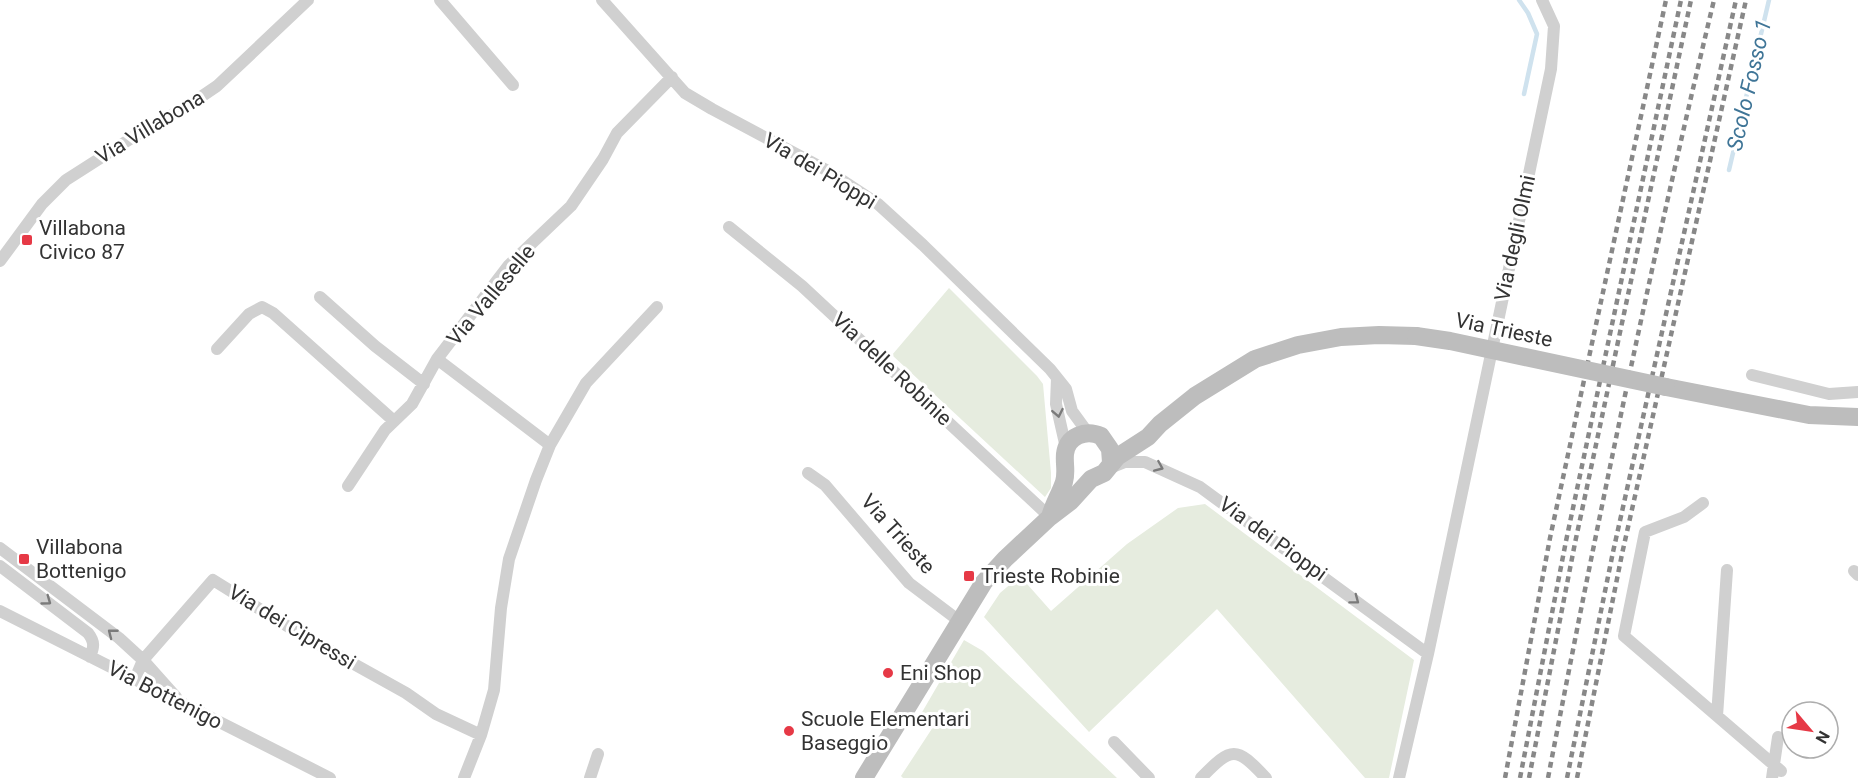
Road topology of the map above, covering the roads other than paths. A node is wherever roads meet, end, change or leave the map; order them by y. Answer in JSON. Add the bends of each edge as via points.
{"nodes":[{"id":1,"x":308,"y":0,"type":"edge"},
{"id":2,"x":440,"y":0,"type":"edge"},
{"id":3,"x":602,"y":0,"type":"edge"},
{"id":4,"x":1542,"y":0,"type":"edge"},
{"id":5,"x":672,"y":77,"type":"junction"},
{"id":6,"x":513,"y":85,"type":"dead end"},
{"id":7,"x":729,"y":227,"type":"dead end"},
{"id":8,"x":0,"y":261,"type":"edge"},
{"id":9,"x":320,"y":297,"type":"dead end"},
{"id":10,"x":657,"y":307,"type":"dead end"},
{"id":11,"x":217,"y":349,"type":"dead end"},
{"id":12,"x":437,"y":359,"type":"junction"},
{"id":13,"x":1752,"y":375,"type":"dead end"},
{"id":14,"x":1057,"y":378,"type":"junction"},
{"id":15,"x":424,"y":384,"type":"junction"},
{"id":16,"x":1858,"y":392,"type":"edge"},
{"id":17,"x":1858,"y":417,"type":"edge"},
{"id":18,"x":394,"y":421,"type":"junction"},
{"id":19,"x":1151,"y":431,"type":"junction"},
{"id":20,"x":1096,"y":436,"type":"junction"},
{"id":21,"x":550,"y":445,"type":"junction"},
{"id":22,"x":1066,"y":457,"type":"junction"},
{"id":23,"x":1102,"y":471,"type":"junction"},
{"id":24,"x":808,"y":473,"type":"dead end"},
{"id":25,"x":348,"y":486,"type":"dead end"},
{"id":26,"x":1703,"y":503,"type":"dead end"},
{"id":27,"x":1050,"y":517,"type":"junction"},
{"id":28,"x":0,"y":548,"type":"edge"},
{"id":29,"x":0,"y":566,"type":"edge"},
{"id":30,"x":1727,"y":570,"type":"dead end"},
{"id":31,"x":0,"y":611,"type":"edge"},
{"id":32,"x":958,"y":620,"type":"junction"},
{"id":33,"x":1428,"y":654,"type":"junction"},
{"id":34,"x":90,"y":657,"type":"junction"},
{"id":35,"x":143,"y":660,"type":"junction"},
{"id":36,"x":135,"y":679,"type":"junction"},
{"id":37,"x":183,"y":704,"type":"junction"},
{"id":38,"x":1718,"y":716,"type":"junction"},
{"id":39,"x":481,"y":735,"type":"junction"},
{"id":40,"x":1114,"y":742,"type":"dead end"},
{"id":41,"x":598,"y":754,"type":"dead end"},
{"id":42,"x":1777,"y":773,"type":"edge"},
{"id":43,"x":330,"y":778,"type":"edge"},
{"id":44,"x":464,"y":778,"type":"edge"},
{"id":45,"x":590,"y":778,"type":"edge"},
{"id":46,"x":864,"y":778,"type":"edge"},
{"id":47,"x":1149,"y":778,"type":"edge"},
{"id":48,"x":1201,"y":778,"type":"edge"},
{"id":49,"x":1266,"y":778,"type":"edge"},
{"id":50,"x":1399,"y":778,"type":"edge"}],
"edges":[{"from":1,"to":8,"type":"street","name":"Via Villabona","via":[[216,86],[66,180],[42,204]]},
{"from":2,"to":6,"type":"street"},
{"from":3,"to":5,"type":"street","name":"Via dei Pioppi"},
{"from":4,"to":33,"type":"street","name":"Via degli Olmi","via":[[1554,26],[1551,69]]},
{"from":5,"to":12,"type":"street","name":"Via Valleselle","via":[[617,133],[571,206],[509,265]]},
{"from":5,"to":14,"type":"street","name":"Via dei Pioppi","via":[[686,93],[828,171],[878,204]]},
{"from":7,"to":27,"type":"street","name":"Via delle Robinie","via":[[802,286]]},
{"from":9,"to":15,"type":"street"},
{"from":10,"to":21,"type":"street","via":[[586,383]]},
{"from":11,"to":18,"type":"street","via":[[249,314],[262,307]]},
{"from":12,"to":15,"type":"street"},
{"from":12,"to":21,"type":"street","name":"Via Valleselle"},
{"from":13,"to":16,"type":"street","via":[[1829,393]]},
{"from":14,"to":20,"type":"street","name":"Via dei Pioppi","via":[[1066,389],[1072,411]]},
{"from":14,"to":22,"type":"street","one_way":true,"via":[[1056,404]]},
{"from":15,"to":18,"type":"street","via":[[412,404]]},
{"from":17,"to":19,"type":"street","name":"Via Trieste","bridge":true,"via":[[1788,412],[1449,341],[1379,335],[1341,337],[1262,356],[1195,396]]},
{"from":18,"to":25,"type":"street"},
{"from":19,"to":20,"type":"street","name":"Via Trieste","via":[[1126,437]]},
{"from":19,"to":23,"type":"street","name":"Via Trieste"},
{"from":20,"to":22,"type":"street","name":"Via Trieste","via":[[1072,439]]},
{"from":20,"to":23,"type":"street","via":[[1110,449]]},
{"from":21,"to":39,"type":"street","via":[[509,559],[494,690]]},
{"from":22,"to":23,"type":"street","via":[[1077,477]]},
{"from":22,"to":27,"type":"street","name":"Via Trieste","via":[[1065,480]]},
{"from":23,"to":27,"type":"street","name":"Via Trieste"},
{"from":23,"to":33,"type":"street","name":"Via dei Pioppi","one_way":true,"via":[[1125,462],[1145,462],[1200,487]]},
{"from":24,"to":32,"type":"street","name":"Via Trieste","via":[[825,485],[909,583]]},
{"from":26,"to":38,"type":"street","via":[[1684,518],[1645,532],[1624,636]]},
{"from":27,"to":32,"type":"street","name":"Via Trieste","via":[[984,582]]},
{"from":35,"to":28,"type":"street","one_way":true},
{"from":29,"to":34,"type":"street","one_way":true,"via":[[88,633],[94,640]]},
{"from":30,"to":38,"type":"street"},
{"from":31,"to":34,"type":"street","name":"Via Bottenigo"},
{"from":32,"to":46,"type":"street","name":"Via Trieste"},
{"from":33,"to":50,"type":"street","name":"Via degli Olmi"},
{"from":34,"to":36,"type":"street","name":"Via Bottenigo"},
{"from":35,"to":36,"type":"street","name":"Via dei Cipressi"},
{"from":35,"to":37,"type":"street"},
{"from":35,"to":39,"type":"street","name":"Via dei Cipressi","via":[[213,580],[436,714]]},
{"from":36,"to":37,"type":"street","name":"Via Bottenigo"},
{"from":37,"to":43,"type":"street","name":"Via Bottenigo"},
{"from":38,"to":42,"type":"street"},
{"from":39,"to":44,"type":"street"},
{"from":40,"to":47,"type":"street"},
{"from":41,"to":45,"type":"street"},
{"from":48,"to":49,"type":"street","via":[[1222,758],[1236,754],[1248,759]]}]}
